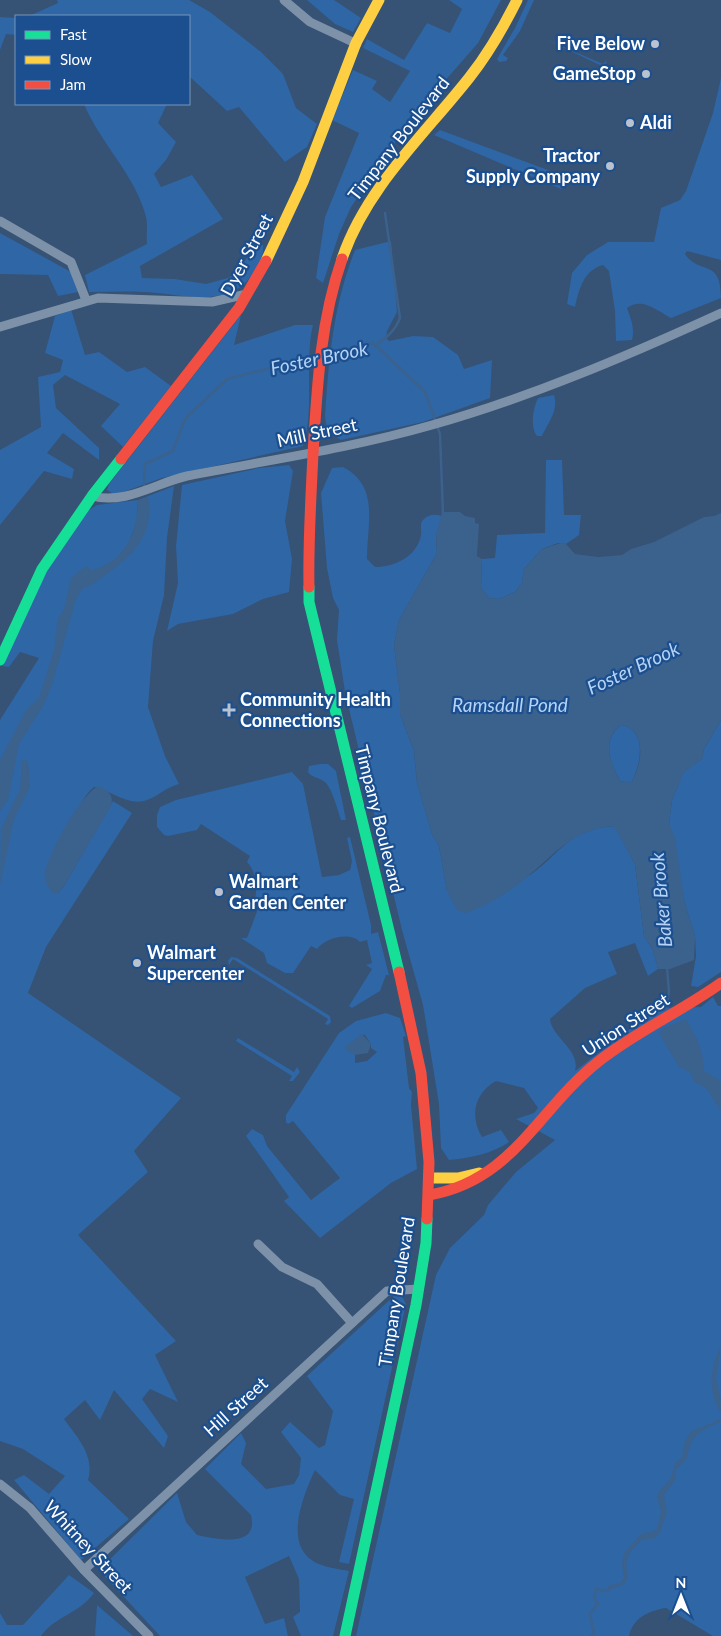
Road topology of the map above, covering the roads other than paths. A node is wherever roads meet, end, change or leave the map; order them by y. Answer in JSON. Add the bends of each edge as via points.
{"nodes":[{"id":1,"x":284,"y":0,"type":"edge"},
{"id":2,"x":379,"y":0,"type":"edge"},
{"id":3,"x":517,"y":0,"type":"edge"},
{"id":4,"x":357,"y":44,"type":"junction"},
{"id":5,"x":0,"y":220,"type":"edge"},
{"id":6,"x":247,"y":294,"type":"junction"},
{"id":7,"x":86,"y":300,"type":"junction"},
{"id":8,"x":721,"y":313,"type":"edge"},
{"id":9,"x":0,"y":327,"type":"edge"},
{"id":10,"x":313,"y":452,"type":"junction"},
{"id":11,"x":92,"y":496,"type":"junction"},
{"id":12,"x":0,"y":660,"type":"edge"},
{"id":13,"x":721,"y":983,"type":"edge"},
{"id":14,"x":493,"y":1167,"type":"junction"},
{"id":15,"x":430,"y":1178,"type":"junction"},
{"id":16,"x":429,"y":1195,"type":"junction"},
{"id":17,"x":258,"y":1244,"type":"dead end"},
{"id":18,"x":418,"y":1289,"type":"junction"},
{"id":19,"x":352,"y":1323,"type":"junction"},
{"id":20,"x":0,"y":1484,"type":"edge"},
{"id":21,"x":84,"y":1570,"type":"junction"},
{"id":22,"x":149,"y":1636,"type":"edge"},
{"id":23,"x":344,"y":1636,"type":"edge"}],
"edges":[{"from":1,"to":4,"type":"street","via":[[310,22]]},
{"from":2,"to":4,"type":"main road","name":"Dyer Street"},
{"from":3,"to":10,"type":"main road","name":"Timpany Boulevard","via":[[476,71],[393,170],[358,222],[344,251],[331,289],[319,356]]},
{"from":4,"to":6,"type":"main road","name":"Dyer Street","via":[[303,182]]},
{"from":5,"to":7,"type":"street","via":[[71,262]]},
{"from":6,"to":7,"type":"street","via":[[212,302],[111,297]]},
{"from":6,"to":11,"type":"main road","name":"Dyer Street"},
{"from":7,"to":9,"type":"street"},
{"from":8,"to":10,"type":"street","name":"Mill Street","via":[[590,371],[431,426]]},
{"from":10,"to":11,"type":"street","name":"Mill Street","via":[[179,478],[116,499]]},
{"from":10,"to":15,"type":"main road","name":"Timpany Boulevard","via":[[309,602],[407,1004],[422,1088]]},
{"from":11,"to":12,"type":"main road","via":[[42,569]]},
{"from":13,"to":14,"type":"main road","name":"Union Street","via":[[617,1048],[588,1071]]},
{"from":14,"to":15,"type":"main road","via":[[469,1177]]},
{"from":14,"to":16,"type":"main road","via":[[470,1184],[443,1194]]},
{"from":15,"to":16,"type":"main road","name":"Timpany Boulevard"},
{"from":16,"to":18,"type":"main road","name":"Timpany Boulevard","via":[[426,1243]]},
{"from":17,"to":19,"type":"street","via":[[282,1267],[316,1284]]},
{"from":18,"to":19,"type":"street","name":"Hill Street","via":[[387,1291]]},
{"from":18,"to":23,"type":"main road","name":"Timpany Boulevard"},
{"from":19,"to":21,"type":"street","name":"Hill Street"},
{"from":20,"to":21,"type":"street","name":"Whitney Street","via":[[30,1508]]},
{"from":21,"to":22,"type":"street","name":"Whitney Street"}]}
